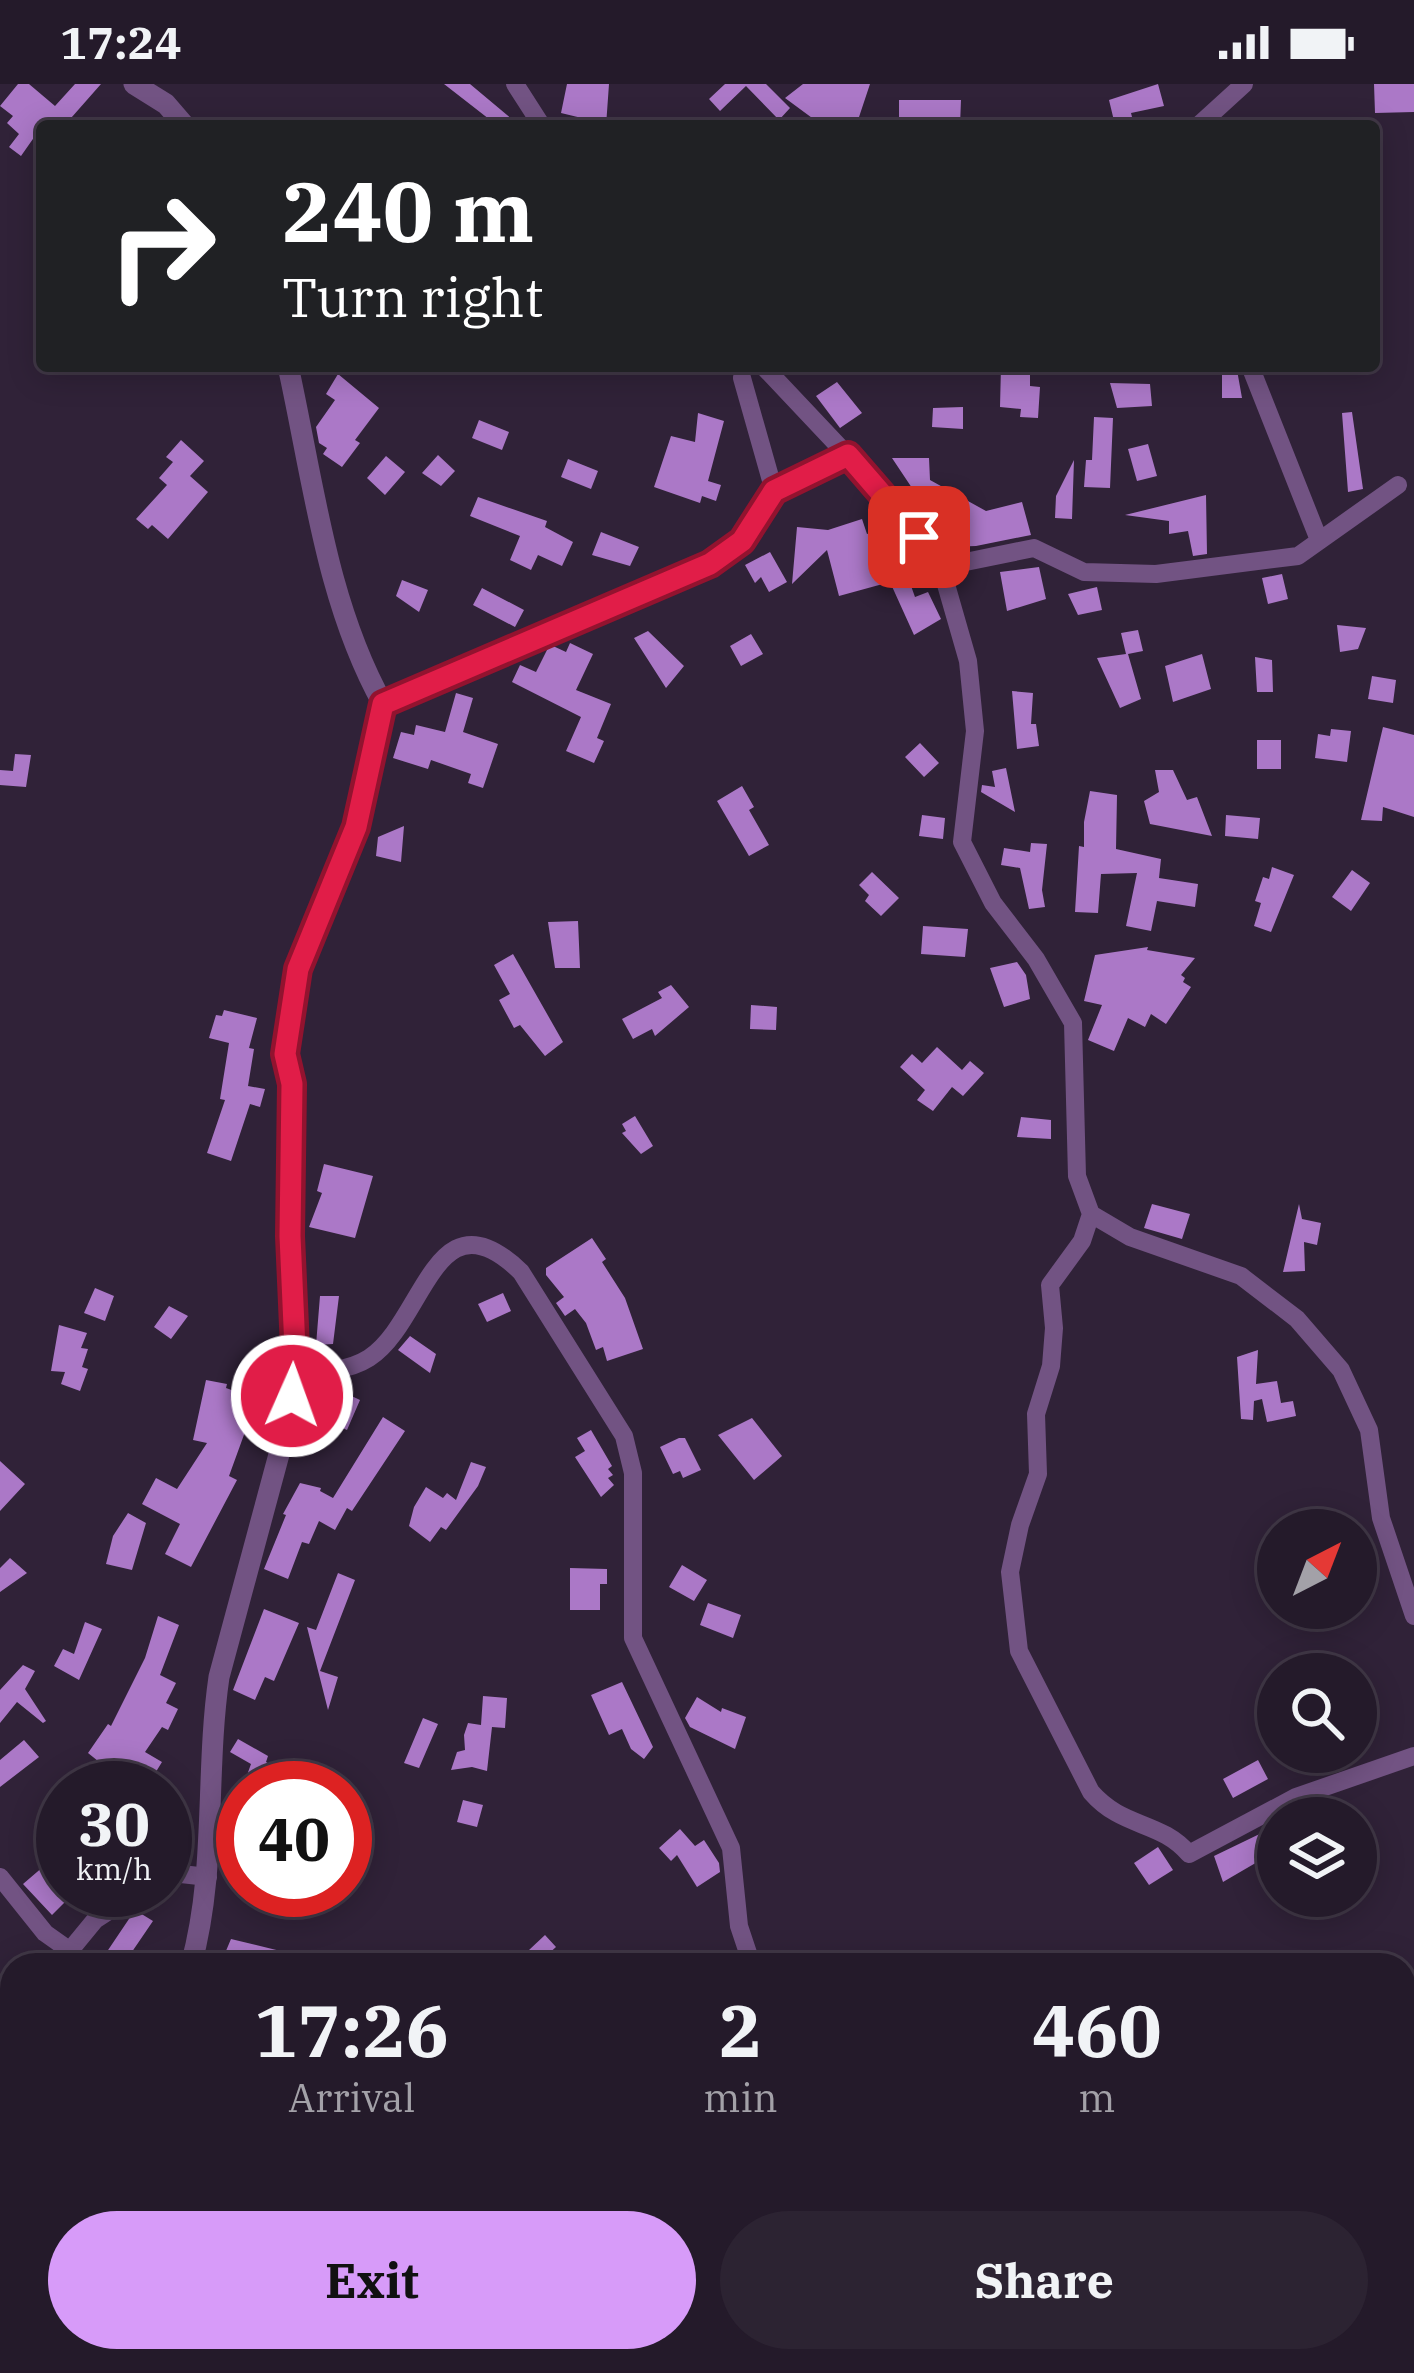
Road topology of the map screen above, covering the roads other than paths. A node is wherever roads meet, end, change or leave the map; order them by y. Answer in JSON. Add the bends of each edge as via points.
{"nodes":[{"id":1,"x":134,"y":84,"type":"edge"},
{"id":2,"x":515,"y":84,"type":"edge"},
{"id":3,"x":1244,"y":84,"type":"edge"},
{"id":4,"x":180,"y":120,"type":"edge"},
{"id":5,"x":538,"y":120,"type":"edge"},
{"id":6,"x":1205,"y":120,"type":"edge"},
{"id":7,"x":289,"y":372,"type":"edge"},
{"id":8,"x":770,"y":372,"type":"edge"},
{"id":9,"x":1252,"y":372,"type":"edge"},
{"id":10,"x":742,"y":378,"type":"dead end"},
{"id":11,"x":848,"y":455,"type":"junction"},
{"id":12,"x":1398,"y":485,"type":"dead end"},
{"id":13,"x":774,"y":491,"type":"junction"},
{"id":14,"x":1319,"y":540,"type":"junction"},
{"id":15,"x":941,"y":567,"type":"junction"},
{"id":16,"x":383,"y":704,"type":"junction"},
{"id":17,"x":1091,"y":1214,"type":"junction"},
{"id":18,"x":296,"y":1371,"type":"junction"},
{"id":19,"x":1414,"y":1616,"type":"edge"},
{"id":20,"x":1414,"y":1756,"type":"edge"},
{"id":21,"x":192,"y":1875,"type":"edge"},
{"id":22,"x":0,"y":1877,"type":"edge"},
{"id":23,"x":208,"y":1877,"type":"junction"},
{"id":24,"x":99,"y":1917,"type":"edge"},
{"id":25,"x":60,"y":1953,"type":"edge"},
{"id":26,"x":66,"y":1953,"type":"edge"},
{"id":27,"x":193,"y":1953,"type":"edge"},
{"id":28,"x":748,"y":1953,"type":"edge"}],
"edges":[{"from":1,"to":4,"type":"street"},
{"from":2,"to":5,"type":"street"},
{"from":3,"to":6,"type":"street"},
{"from":7,"to":16,"type":"street","via":[[338,599]]},
{"from":8,"to":11,"type":"street"},
{"from":9,"to":14,"type":"street"},
{"from":10,"to":13,"type":"street"},
{"from":11,"to":13,"type":"street"},
{"from":11,"to":15,"type":"street"},
{"from":12,"to":14,"type":"street"},
{"from":13,"to":16,"type":"street","via":[[742,541],[710,564]]},
{"from":14,"to":15,"type":"street","via":[[1298,556],[1156,574],[1084,572],[1034,548]]},
{"from":15,"to":17,"type":"street","via":[[968,661],[975,731],[962,842],[1073,1023],[1077,1176]]},
{"from":16,"to":18,"type":"street","via":[[356,827],[298,969],[285,1054]]},
{"from":17,"to":19,"type":"street","via":[[1130,1237],[1241,1276],[1297,1318],[1341,1370],[1369,1430],[1381,1517]]},
{"from":17,"to":20,"type":"street","via":[[1050,1285],[1054,1328],[1036,1414],[1038,1474],[1010,1572],[1019,1651],[1091,1792],[1108,1812],[1175,1838],[1189,1854],[1296,1797]]},
{"from":18,"to":23,"type":"street","via":[[219,1677]]},
{"from":18,"to":28,"type":"street","via":[[331,1372],[369,1358],[402,1323],[442,1255],[468,1245],[499,1251],[521,1272],[624,1436],[633,1473],[633,1638],[731,1848]]},
{"from":21,"to":23,"type":"street"},
{"from":22,"to":25,"type":"street"},
{"from":23,"to":27,"type":"street"},
{"from":24,"to":26,"type":"street"}]}
